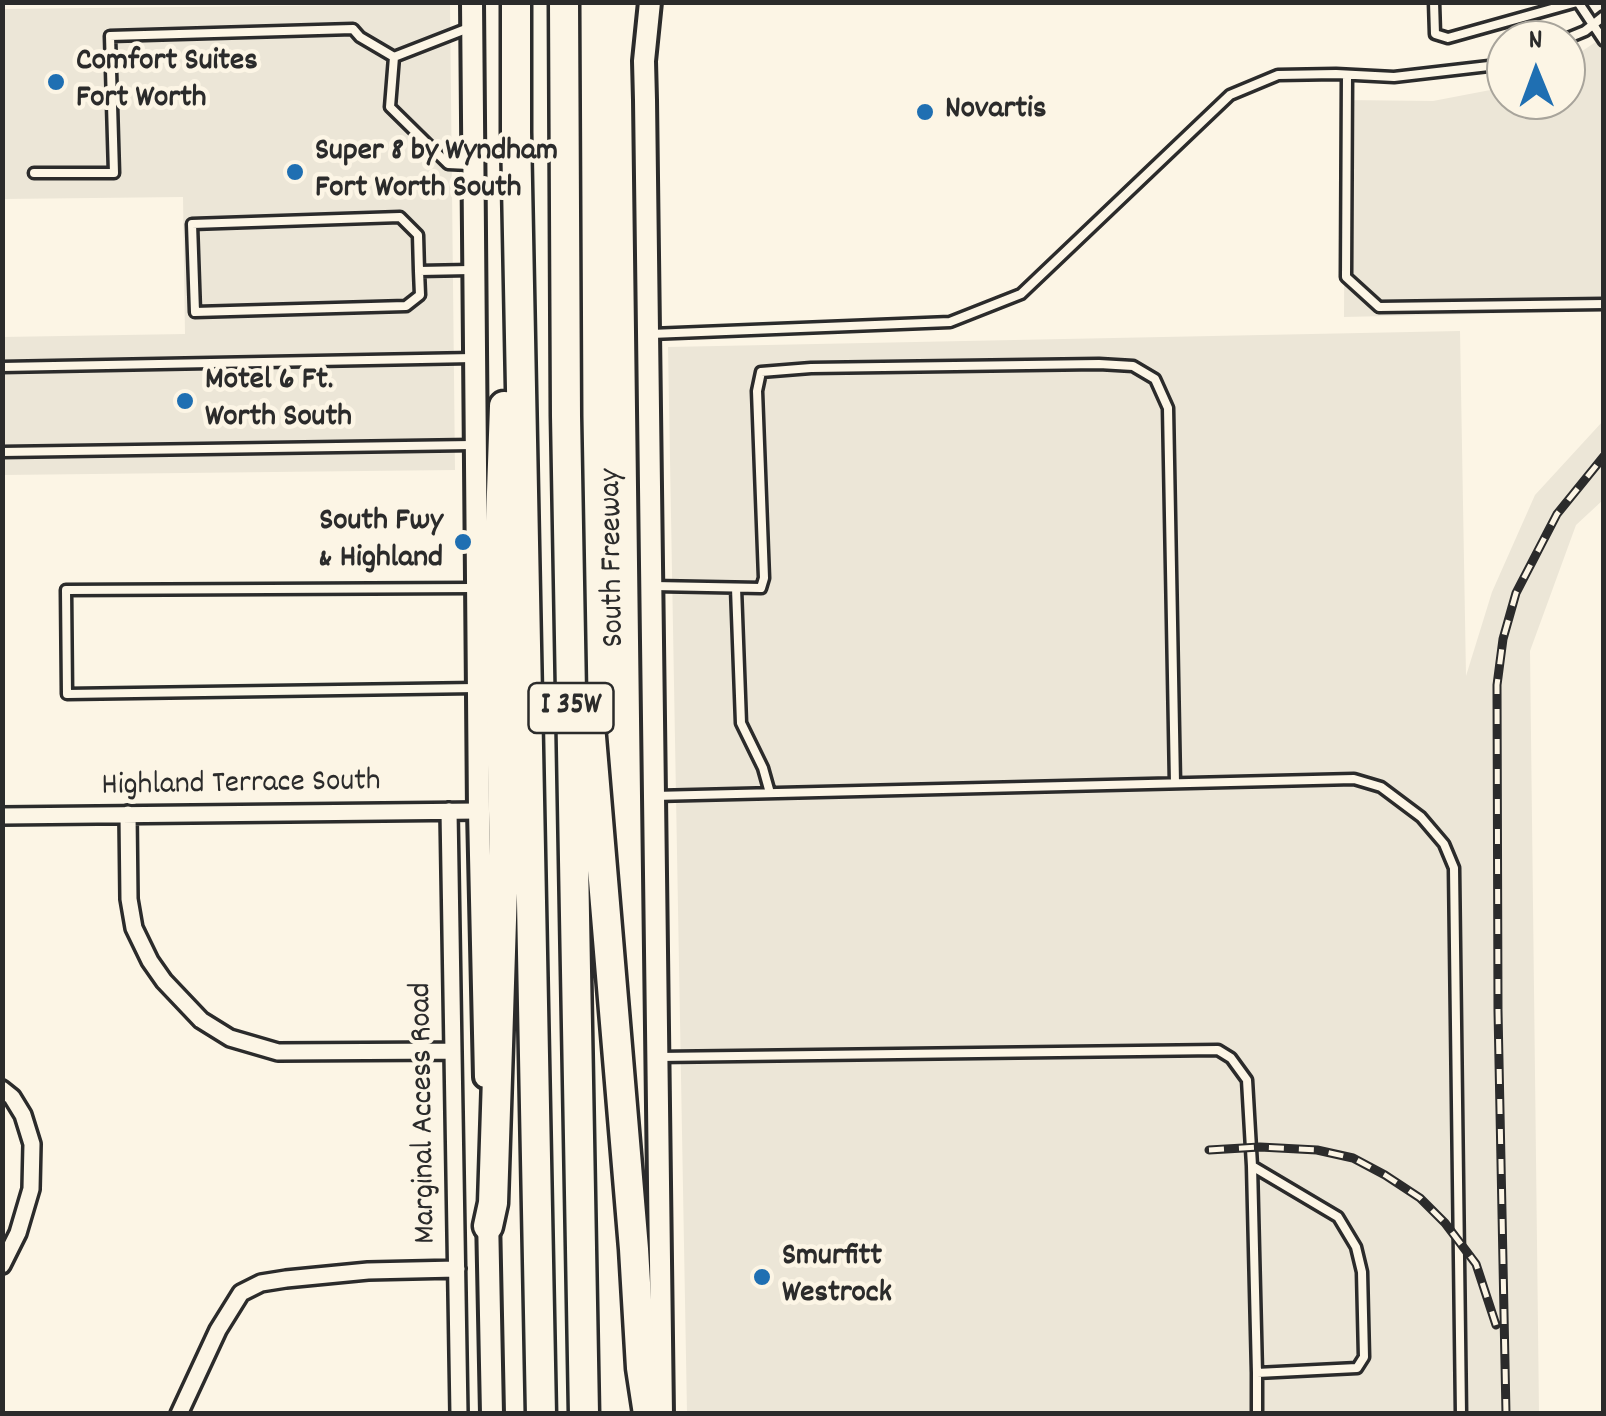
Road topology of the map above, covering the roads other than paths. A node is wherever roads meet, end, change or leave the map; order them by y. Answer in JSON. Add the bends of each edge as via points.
{"nodes":[{"id":1,"x":472,"y":2,"type":"edge"},
{"id":2,"x":516,"y":2,"type":"edge"},
{"id":3,"x":564,"y":2,"type":"edge"},
{"id":4,"x":650,"y":2,"type":"edge"},
{"id":5,"x":1434,"y":2,"type":"edge"},
{"id":6,"x":1577,"y":2,"type":"edge"},
{"id":7,"x":1604,"y":16,"type":"edge"},
{"id":8,"x":1592,"y":25,"type":"junction"},
{"id":9,"x":472,"y":27,"type":"junction"},
{"id":10,"x":1586,"y":30,"type":"edge"},
{"id":11,"x":1604,"y":42,"type":"edge"},
{"id":12,"x":394,"y":57,"type":"junction"},
{"id":13,"x":1486,"y":66,"type":"edge"},
{"id":14,"x":1348,"y":75,"type":"junction"},
{"id":15,"x":516,"y":132,"type":"junction"},
{"id":16,"x":474,"y":165,"type":"junction"},
{"id":17,"x":34,"y":173,"type":"dead end"},
{"id":18,"x":475,"y":270,"type":"junction"},
{"id":19,"x":419,"y":271,"type":"junction"},
{"id":20,"x":1604,"y":304,"type":"edge"},
{"id":21,"x":647,"y":334,"type":"junction"},
{"id":22,"x":476,"y":358,"type":"junction"},
{"id":23,"x":2,"y":367,"type":"edge"},
{"id":24,"x":566,"y":416,"type":"junction"},
{"id":25,"x":476,"y":444,"type":"junction"},
{"id":26,"x":2,"y":452,"type":"edge"},
{"id":27,"x":650,"y":586,"type":"junction"},
{"id":28,"x":477,"y":588,"type":"junction"},
{"id":29,"x":736,"y":588,"type":"junction"},
{"id":30,"x":478,"y":688,"type":"junction"},
{"id":31,"x":1175,"y":783,"type":"junction"},
{"id":32,"x":770,"y":793,"type":"junction"},
{"id":33,"x":654,"y":796,"type":"junction"},
{"id":34,"x":449,"y":811,"type":"junction"},
{"id":35,"x":479,"y":811,"type":"junction"},
{"id":36,"x":128,"y":814,"type":"junction"},
{"id":37,"x":2,"y":816,"type":"edge"},
{"id":38,"x":453,"y":1051,"type":"junction"},
{"id":39,"x":658,"y":1056,"type":"junction"},
{"id":40,"x":2,"y":1089,"type":"edge"},
{"id":41,"x":1252,"y":1166,"type":"junction"},
{"id":42,"x":488,"y":1226,"type":"junction"},
{"id":43,"x":2,"y":1265,"type":"edge"},
{"id":44,"x":457,"y":1269,"type":"junction"},
{"id":45,"x":1257,"y":1372,"type":"junction"},
{"id":46,"x":179,"y":1414,"type":"edge"},
{"id":47,"x":459,"y":1414,"type":"edge"},
{"id":48,"x":492,"y":1414,"type":"edge"},
{"id":49,"x":541,"y":1414,"type":"edge"},
{"id":50,"x":584,"y":1414,"type":"edge"},
{"id":51,"x":648,"y":1414,"type":"edge"},
{"id":52,"x":662,"y":1414,"type":"edge"},
{"id":53,"x":1256,"y":1414,"type":"edge"},
{"id":54,"x":1461,"y":1414,"type":"edge"}],
"edges":[{"from":1,"to":9,"type":"main road"},
{"from":2,"to":15,"type":"highway","number":"I 35W"},
{"from":3,"to":24,"type":"highway","name":"South Freeway","number":"I 35W"},
{"from":4,"to":21,"type":"main road","name":"South Freeway","via":[[644,61]]},
{"from":5,"to":6,"type":"lane","via":[[1434,34],[1448,38]]},
{"from":6,"to":8,"type":"lane"},
{"from":7,"to":8,"type":"lane"},
{"from":8,"to":10,"type":"lane"},
{"from":8,"to":11,"type":"lane"},
{"from":9,"to":12,"type":"lane"},
{"from":9,"to":16,"type":"main road"},
{"from":12,"to":16,"type":"lane","via":[[390,107],[448,164]]},
{"from":12,"to":17,"type":"lane","via":[[353,29],[110,36],[114,172]]},
{"from":13,"to":14,"type":"lane"},
{"from":14,"to":20,"type":"lane","via":[[1346,276],[1379,306]]},
{"from":14,"to":21,"type":"lane","via":[[1278,75],[1230,95],[1021,294],[950,322]]},
{"from":15,"to":42,"type":"highway","via":[[502,161],[498,579],[504,856]]},
{"from":15,"to":49,"type":"highway","number":"I 35W"},
{"from":16,"to":18,"type":"main road"},
{"from":18,"to":19,"type":"lane"},
{"from":18,"to":22,"type":"main road"},
{"from":19,"to":19,"type":"lane","via":[[418,235],[400,217],[192,224],[195,312],[406,306],[420,295]]},
{"from":21,"to":27,"type":"main road","name":"South Freeway"},
{"from":22,"to":23,"type":"lane"},
{"from":22,"to":25,"type":"main road"},
{"from":24,"to":50,"type":"highway","name":"South Freeway","number":"I 35W"},
{"from":24,"to":51,"type":"highway"},
{"from":25,"to":26,"type":"lane"},
{"from":25,"to":28,"type":"main road"},
{"from":27,"to":29,"type":"lane"},
{"from":27,"to":33,"type":"main road","name":"South Freeway"},
{"from":28,"to":30,"type":"main road"},
{"from":28,"to":30,"type":"lane","via":[[66,590],[66,694]]},
{"from":29,"to":31,"type":"lane","via":[[761,588],[764,578],[761,372],[1133,366],[1155,379],[1168,408]]},
{"from":29,"to":32,"type":"lane","via":[[741,723]]},
{"from":30,"to":35,"type":"main road"},
{"from":31,"to":32,"type":"lane"},
{"from":31,"to":54,"type":"lane","via":[[1354,779],[1381,786],[1444,844],[1455,890]]},
{"from":32,"to":33,"type":"lane"},
{"from":33,"to":39,"type":"main road","name":"South Freeway"},
{"from":34,"to":35,"type":"street","name":"Highland Terrace South"},
{"from":34,"to":36,"type":"street","name":"Highland Terrace South"},
{"from":34,"to":38,"type":"street","name":"Marginal Access Road"},
{"from":35,"to":42,"type":"main road"},
{"from":36,"to":37,"type":"street","name":"Highland Terrace South"},
{"from":36,"to":38,"type":"street","via":[[134,928],[164,981],[201,1020],[230,1038],[278,1052]]},
{"from":38,"to":44,"type":"street","name":"Marginal Access Road"},
{"from":39,"to":41,"type":"lane","via":[[1218,1050],[1247,1080]]},
{"from":39,"to":52,"type":"main road","name":"South Freeway"},
{"from":40,"to":43,"type":"street","via":[[24,1115],[32,1144],[31,1189]]},
{"from":41,"to":45,"type":"lane"},
{"from":41,"to":45,"type":"lane","via":[[1338,1217],[1356,1248],[1363,1289],[1364,1358],[1357,1368]]},
{"from":42,"to":48,"type":"main road"},
{"from":44,"to":46,"type":"street","via":[[368,1271],[251,1288],[218,1330]]},
{"from":44,"to":47,"type":"street","name":"Marginal Access Road"},
{"from":45,"to":53,"type":"lane"}]}
